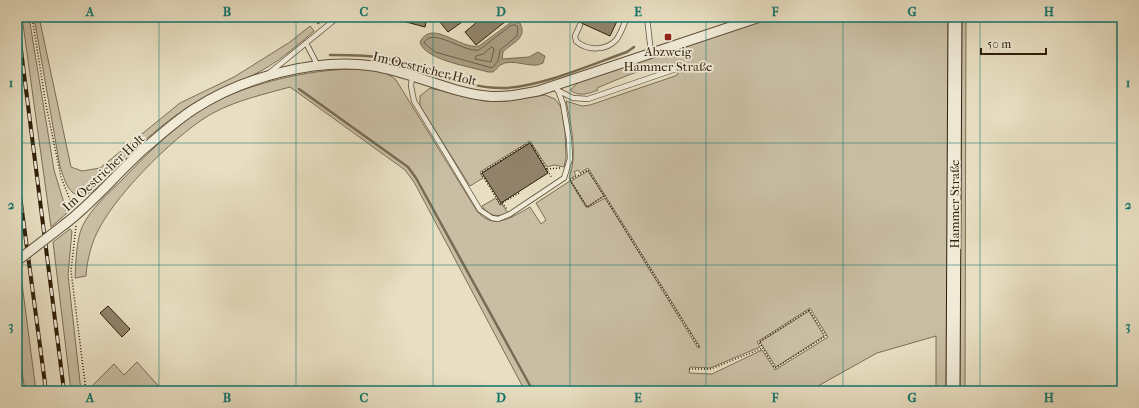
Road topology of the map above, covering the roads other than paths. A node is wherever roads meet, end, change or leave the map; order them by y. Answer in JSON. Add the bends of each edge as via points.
{"nodes":[{"id":1,"x":338,"y":17,"type":"edge"},
{"id":2,"x":465,"y":17,"type":"edge"},
{"id":3,"x":473,"y":17,"type":"edge"},
{"id":4,"x":627,"y":17,"type":"edge"},
{"id":5,"x":647,"y":17,"type":"edge"},
{"id":6,"x":760,"y":17,"type":"edge"},
{"id":7,"x":955,"y":17,"type":"edge"},
{"id":8,"x":580,"y":25,"type":"dead end"},
{"id":9,"x":306,"y":43,"type":"junction"},
{"id":10,"x":651,"y":53,"type":"junction"},
{"id":11,"x":318,"y":66,"type":"junction"},
{"id":12,"x":676,"y":69,"type":"dead end"},
{"id":13,"x":412,"y":76,"type":"junction"},
{"id":14,"x":263,"y":77,"type":"junction"},
{"id":15,"x":557,"y":88,"type":"junction"},
{"id":16,"x":17,"y":261,"type":"edge"},
{"id":17,"x":953,"y":391,"type":"edge"}],
"edges":[{"from":1,"to":9,"type":"lane"},
{"from":2,"to":3,"type":"lane"},
{"from":4,"to":8,"type":"lane","via":[[615,40],[600,49],[589,48],[576,41],[575,36]]},
{"from":5,"to":10,"type":"lane"},
{"from":6,"to":10,"type":"street","name":"Im Oestricher Holt"},
{"from":7,"to":17,"type":"main road","name":"Hammer Straße"},
{"from":9,"to":11,"type":"lane"},
{"from":9,"to":14,"type":"lane"},
{"from":10,"to":15,"type":"street","name":"Im Oestricher Holt"},
{"from":11,"to":13,"type":"street","name":"Im Oestricher Holt","via":[[373,66]]},
{"from":11,"to":14,"type":"street","name":"Im Oestricher Holt"},
{"from":12,"to":15,"type":"lane","via":[[588,99],[573,98]]},
{"from":13,"to":15,"type":"street","name":"Im Oestricher Holt","via":[[472,94],[488,96]]},
{"from":13,"to":15,"type":"lane","via":[[410,86],[414,101],[484,214],[492,218],[505,217],[564,178],[570,153],[567,122]]},
{"from":14,"to":16,"type":"street","name":"Im Oestricher Holt","bridge":true,"via":[[193,109],[144,150],[77,215]]}]}
